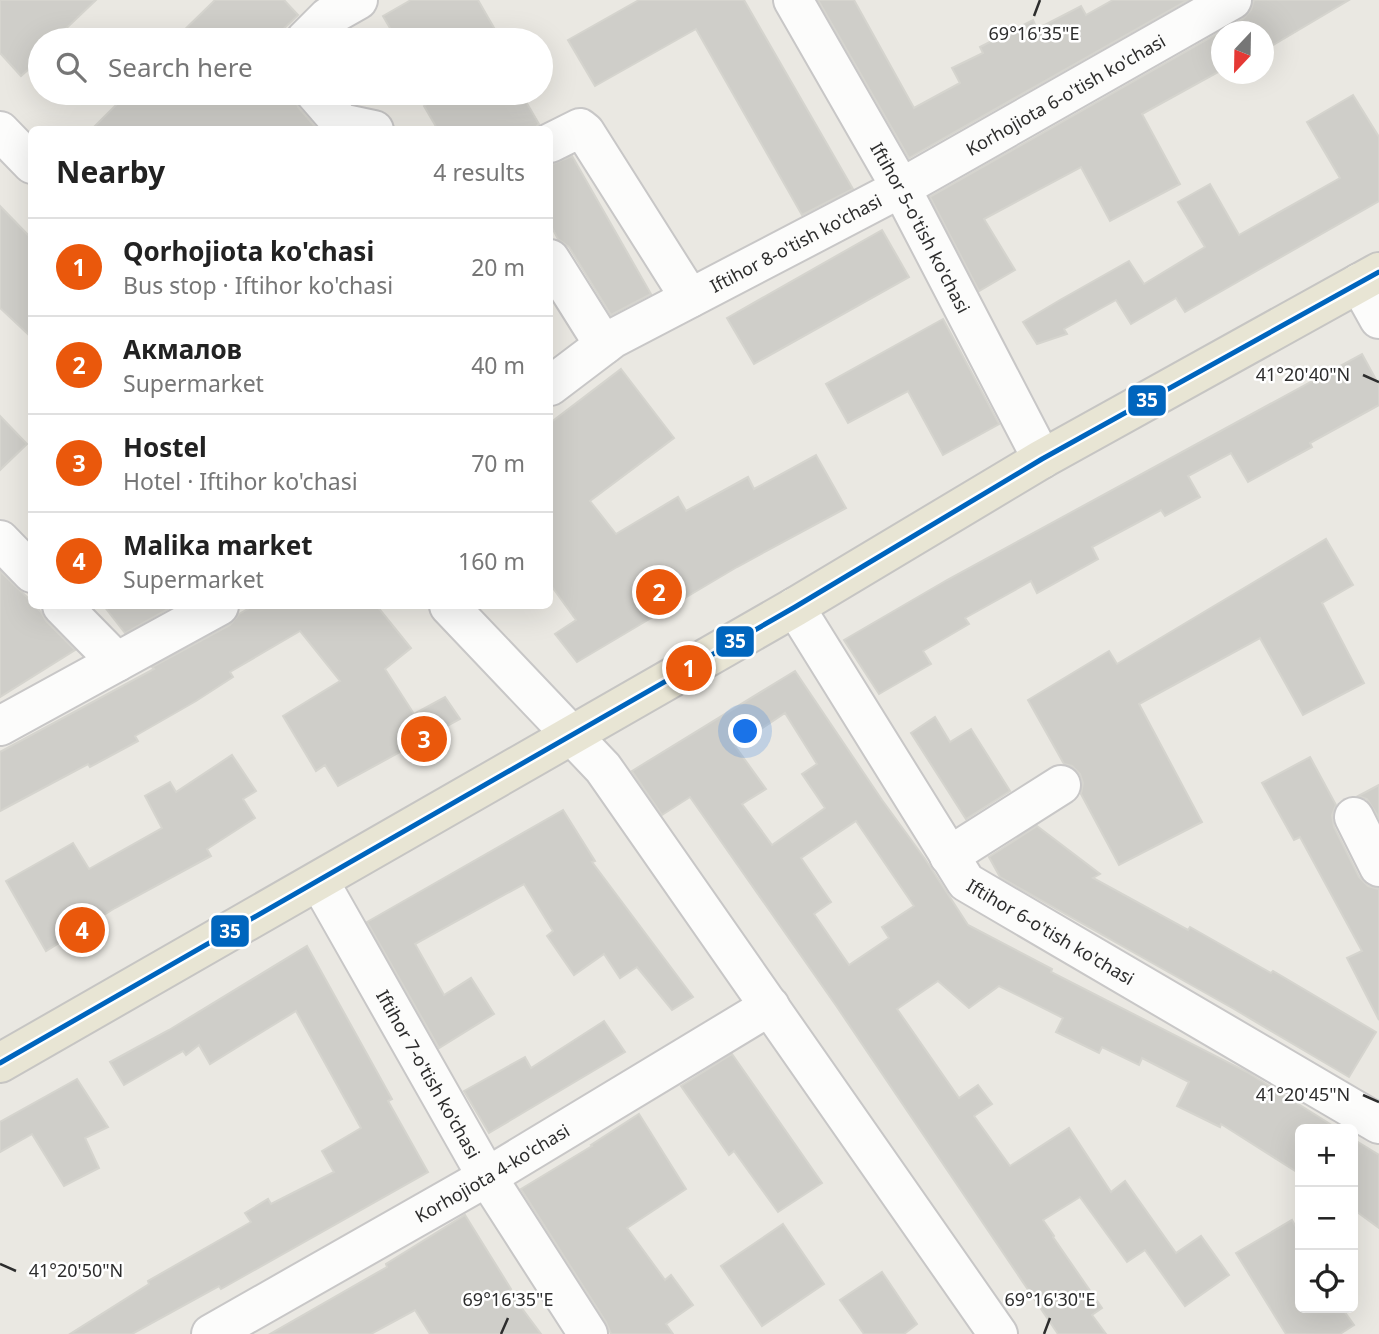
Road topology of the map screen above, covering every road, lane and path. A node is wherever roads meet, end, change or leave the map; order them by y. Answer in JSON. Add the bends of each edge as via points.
{"nodes":[{"id":1,"x":793,"y":0,"type":"edge"},
{"id":2,"x":1232,"y":0,"type":"edge"},
{"id":3,"x":325,"y":105,"type":"edge"},
{"id":4,"x":352,"y":126,"type":"edge"},
{"id":5,"x":0,"y":131,"type":"edge"},
{"id":6,"x":553,"y":141,"type":"edge"},
{"id":7,"x":28,"y":160,"type":"edge"},
{"id":8,"x":901,"y":188,"type":"junction"},
{"id":9,"x":553,"y":264,"type":"edge"},
{"id":10,"x":1369,"y":277,"type":"edge"},
{"id":11,"x":690,"y":298,"type":"junction"},
{"id":12,"x":1379,"y":319,"type":"edge"},
{"id":13,"x":604,"y":345,"type":"junction"},
{"id":14,"x":553,"y":384,"type":"edge"},
{"id":15,"x":1042,"y":459,"type":"junction"},
{"id":16,"x":0,"y":540,"type":"edge"},
{"id":17,"x":28,"y":569,"type":"edge"},
{"id":18,"x":794,"y":607,"type":"junction"},
{"id":19,"x":65,"y":609,"type":"edge"},
{"id":20,"x":214,"y":609,"type":"edge"},
{"id":21,"x":452,"y":609,"type":"edge"},
{"id":22,"x":117,"y":662,"type":"junction"},
{"id":23,"x":0,"y":726,"type":"edge"},
{"id":24,"x":572,"y":735,"type":"junction"},
{"id":25,"x":1061,"y":785,"type":"dead end"},
{"id":26,"x":1354,"y":817,"type":"dead end"},
{"id":27,"x":949,"y":856,"type":"junction"},
{"id":28,"x":1379,"y":867,"type":"edge"},
{"id":29,"x":319,"y":881,"type":"junction"},
{"id":30,"x":770,"y":1006,"type":"junction"},
{"id":31,"x":0,"y":1063,"type":"edge"},
{"id":32,"x":1379,"y":1124,"type":"edge"},
{"id":33,"x":487,"y":1177,"type":"junction"},
{"id":34,"x":211,"y":1334,"type":"edge"},
{"id":35,"x":588,"y":1334,"type":"edge"},
{"id":36,"x":998,"y":1334,"type":"edge"}],
"edges":[{"from":1,"to":8,"type":"street","name":"Iftihor 5-o'tish ko'chasi"},
{"from":2,"to":8,"type":"street","name":"Korhojiota 6-o'tish ko'chasi"},
{"from":3,"to":4,"type":"street","via":[[341,124]]},
{"from":5,"to":7,"type":"street"},
{"from":6,"to":11,"type":"street","name":"Iftihor 8-o'tish ko'chasi","via":[[580,128],[585,132]]},
{"from":8,"to":11,"type":"street","name":"Iftihor 8-o'tish ko'chasi"},
{"from":8,"to":15,"type":"street","name":"Iftihor 5-o'tish ko'chasi"},
{"from":9,"to":13,"type":"street"},
{"from":10,"to":12,"type":"street"},
{"from":10,"to":15,"type":"main road"},
{"from":11,"to":13,"type":"street","name":"Iftihor 8-o'tish ko'chasi"},
{"from":13,"to":14,"type":"street","name":"Iftihor 8-o'tish ko'chasi"},
{"from":15,"to":18,"type":"main road"},
{"from":16,"to":17,"type":"street"},
{"from":18,"to":24,"type":"main road"},
{"from":18,"to":27,"type":"street","name":"Iftihor 6-o'tish ko'chasi"},
{"from":19,"to":22,"type":"street"},
{"from":20,"to":22,"type":"street"},
{"from":21,"to":24,"type":"street"},
{"from":22,"to":23,"type":"street"},
{"from":24,"to":29,"type":"main road"},
{"from":24,"to":30,"type":"street","via":[[603,768]]},
{"from":25,"to":27,"type":"street"},
{"from":26,"to":28,"type":"street"},
{"from":27,"to":32,"type":"street","name":"Iftihor 6-o'tish ko'chasi","via":[[974,887]]},
{"from":29,"to":31,"type":"main road"},
{"from":29,"to":33,"type":"street","name":"Iftihor 7-o'tish ko'chasi"},
{"from":30,"to":33,"type":"street","name":"Korhojiota 4-ko'chasi"},
{"from":30,"to":36,"type":"street"},
{"from":33,"to":34,"type":"street","name":"Korhojiota 4-ko'chasi"},
{"from":33,"to":35,"type":"street","name":"Iftihor 7-o'tish ko'chasi"}]}
